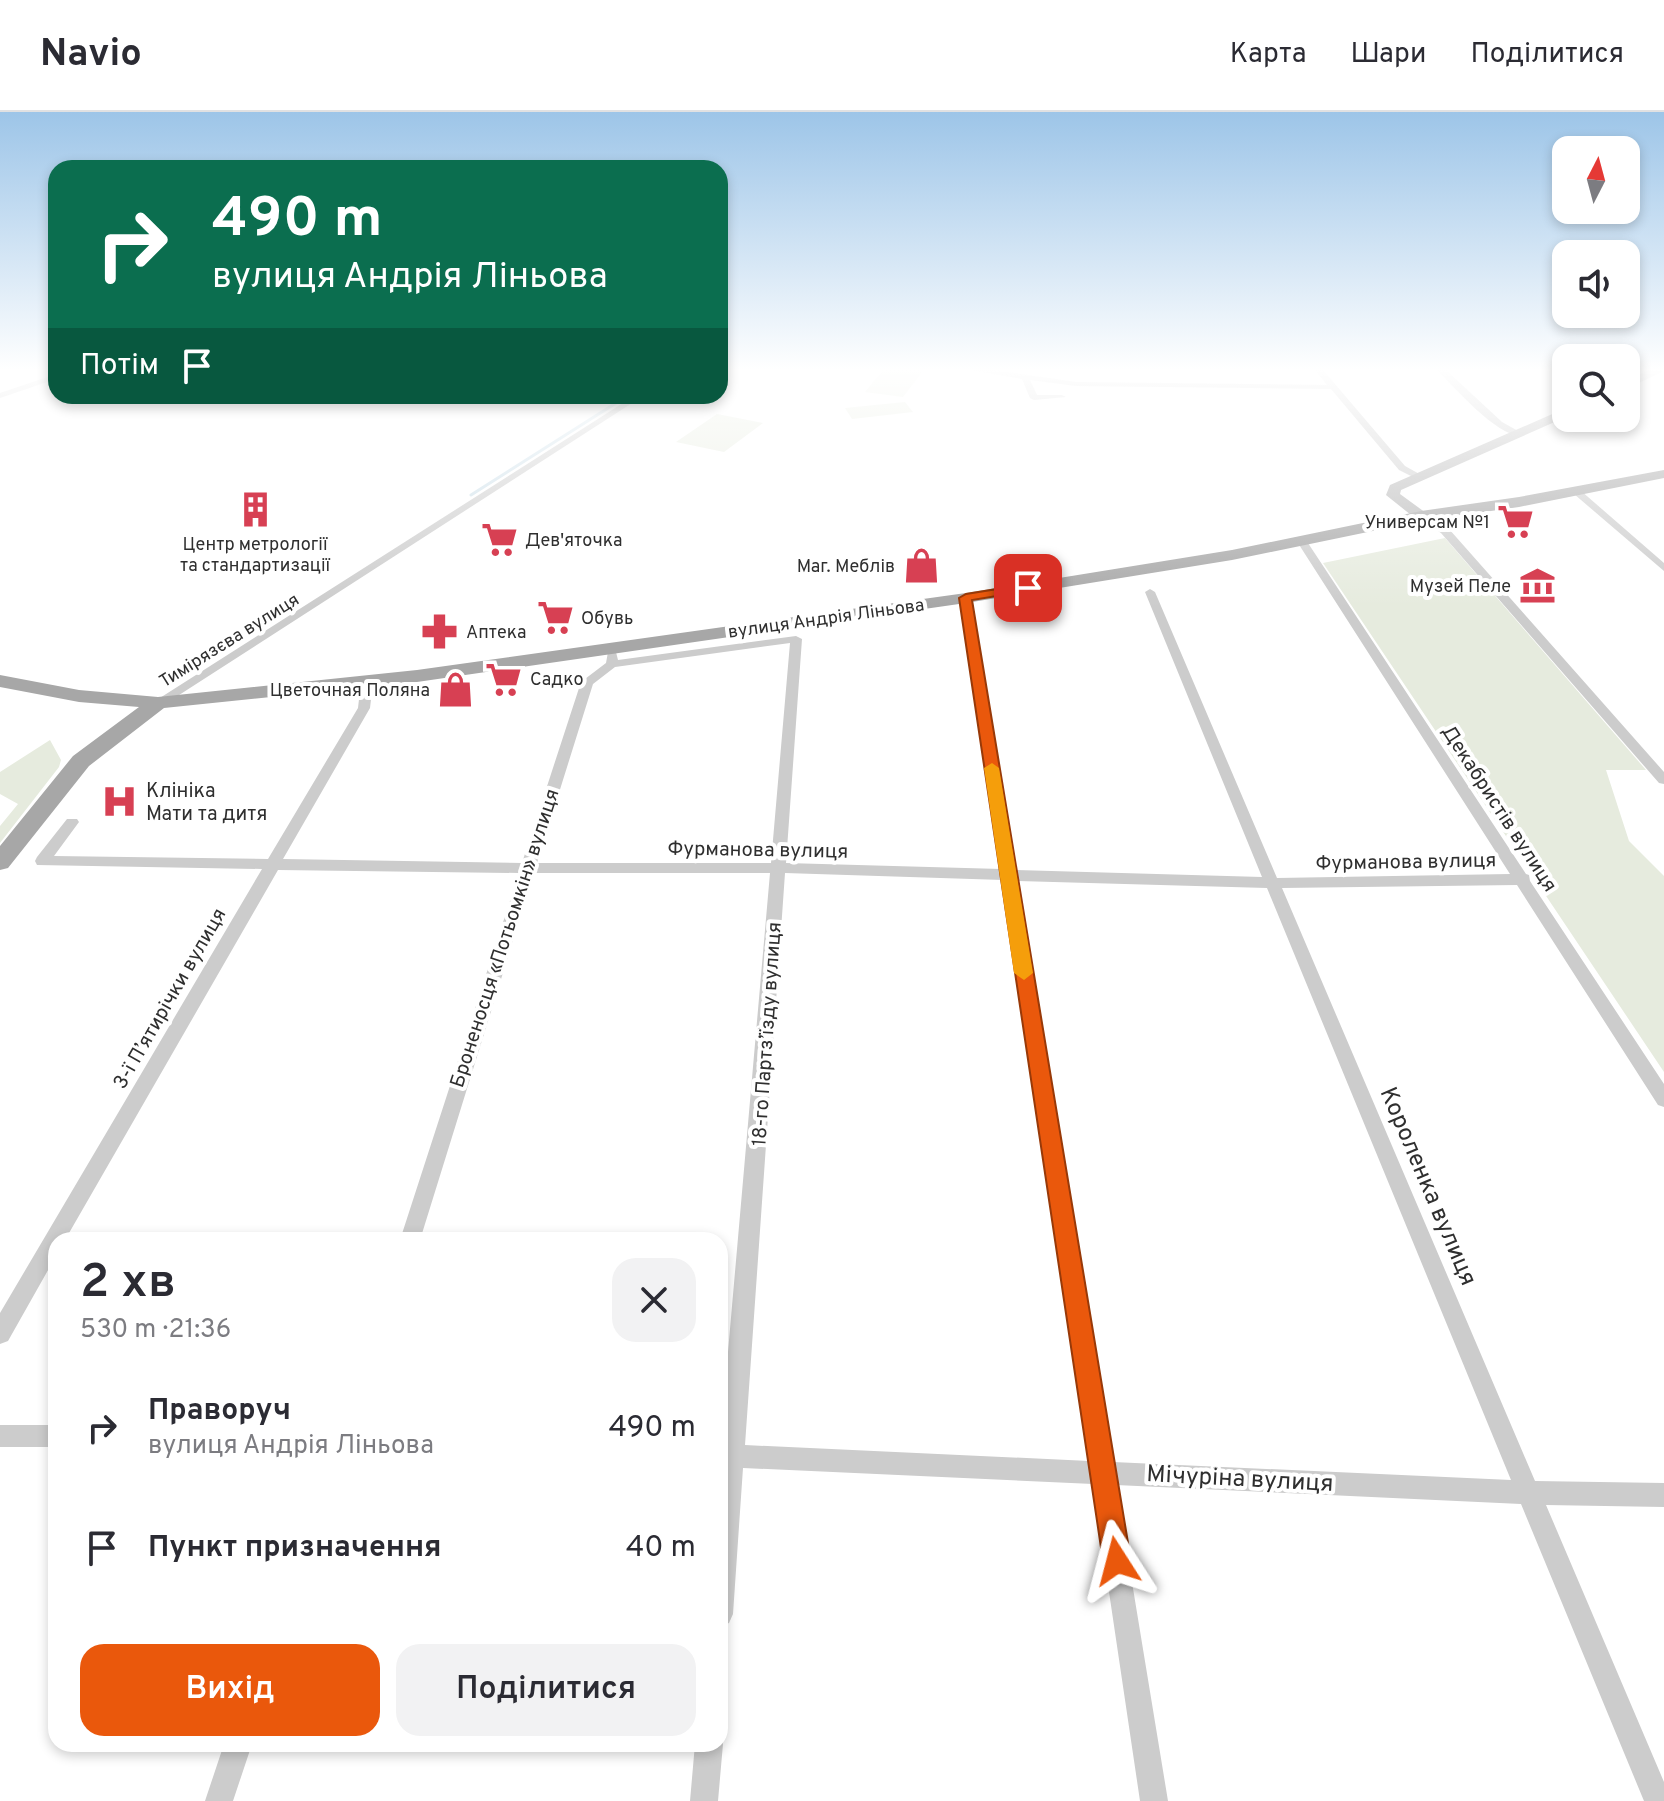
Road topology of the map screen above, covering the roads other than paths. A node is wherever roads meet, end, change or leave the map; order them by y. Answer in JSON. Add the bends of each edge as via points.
{"nodes":[{"id":1,"x":556,"y":449,"type":"edge"},
{"id":2,"x":1386,"y":449,"type":"edge"},
{"id":3,"x":1482,"y":449,"type":"edge"},
{"id":4,"x":1664,"y":474,"type":"edge"},
{"id":5,"x":1418,"y":476,"type":"junction"},
{"id":6,"x":1577,"y":492,"type":"junction"},
{"id":7,"x":1421,"y":516,"type":"junction"},
{"id":8,"x":1301,"y":540,"type":"junction"},
{"id":9,"x":1664,"y":568,"type":"edge"},
{"id":10,"x":1150,"y":592,"type":"dead end"},
{"id":11,"x":966,"y":598,"type":"junction"},
{"id":12,"x":612,"y":656,"type":"junction"},
{"id":13,"x":0,"y":681,"type":"edge"},
{"id":14,"x":367,"y":682,"type":"junction"},
{"id":15,"x":158,"y":703,"type":"junction"},
{"id":16,"x":1664,"y":780,"type":"edge"},
{"id":17,"x":72,"y":822,"type":"dead end"},
{"id":18,"x":0,"y":862,"type":"edge"},
{"id":19,"x":271,"y":864,"type":"junction"},
{"id":20,"x":525,"y":868,"type":"junction"},
{"id":21,"x":778,"y":868,"type":"junction"},
{"id":22,"x":1008,"y":876,"type":"junction"},
{"id":23,"x":1524,"y":879,"type":"junction"},
{"id":24,"x":1273,"y":883,"type":"junction"},
{"id":25,"x":1664,"y":1099,"type":"edge"},
{"id":26,"x":58,"y":1232,"type":"edge"},
{"id":27,"x":412,"y":1232,"type":"edge"},
{"id":28,"x":48,"y":1250,"type":"edge"},
{"id":29,"x":0,"y":1333,"type":"edge"},
{"id":30,"x":0,"y":1436,"type":"edge"},
{"id":31,"x":48,"y":1436,"type":"edge"},
{"id":32,"x":728,"y":1443,"type":"edge"},
{"id":33,"x":728,"y":1455,"type":"edge"},
{"id":34,"x":1103,"y":1471,"type":"junction"},
{"id":35,"x":1530,"y":1493,"type":"junction"},
{"id":36,"x":1664,"y":1495,"type":"edge"},
{"id":37,"x":235,"y":1752,"type":"edge"},
{"id":38,"x":708,"y":1752,"type":"edge"},
{"id":39,"x":219,"y":1801,"type":"edge"},
{"id":40,"x":704,"y":1801,"type":"edge"},
{"id":41,"x":1154,"y":1801,"type":"edge"},
{"id":42,"x":1658,"y":1801,"type":"edge"}],
"edges":[{"from":1,"to":15,"type":"street","name":"Тимірязєва вулиця"},
{"from":2,"to":5,"type":"street","via":[[1402,468]]},
{"from":3,"to":5,"type":"street"},
{"from":4,"to":6,"type":"main road","name":"вулиця Андрія Ліньова"},
{"from":5,"to":7,"type":"street","via":[[1395,488],[1393,495]]},
{"from":6,"to":7,"type":"main road","name":"вулиця Андрія Ліньова"},
{"from":6,"to":9,"type":"street"},
{"from":7,"to":8,"type":"main road","name":"вулиця Андрія Ліньова"},
{"from":7,"to":16,"type":"street","via":[[1445,531]]},
{"from":8,"to":11,"type":"main road","name":"вулиця Андрія Ліньова"},
{"from":8,"to":23,"type":"street","name":"Декабристів вулиця"},
{"from":10,"to":24,"type":"street","name":"Короленка вулиця"},
{"from":11,"to":12,"type":"main road","name":"вулиця Андрія Ліньова"},
{"from":11,"to":22,"type":"street"},
{"from":12,"to":14,"type":"main road","name":"вулиця Андрія Ліньова"},
{"from":12,"to":20,"type":"street","name":"Броненосця «Потьомкін» вулиця","via":[[587,682]]},
{"from":12,"to":21,"type":"street","name":"18-го Партз’їзду вулиця","via":[[796,639]]},
{"from":13,"to":15,"type":"main road","name":"вулиця Андрія Ліньова"},
{"from":14,"to":15,"type":"main road","name":"вулиця Андрія Ліньова"},
{"from":14,"to":19,"type":"street","name":"3-ї П’ятирічки вулиця","via":[[364,708]]},
{"from":15,"to":18,"type":"main road","via":[[81,761]]},
{"from":17,"to":19,"type":"street","name":"Фурманова вулиця","via":[[42,861]]},
{"from":19,"to":20,"type":"street","name":"Фурманова вулиця"},
{"from":19,"to":26,"type":"street","name":"3-ї П’ятирічки вулиця"},
{"from":20,"to":21,"type":"street","name":"Фурманова вулиця"},
{"from":20,"to":27,"type":"street","name":"Броненосця «Потьомкін» вулиця"},
{"from":21,"to":22,"type":"street","name":"Фурманова вулиця"},
{"from":21,"to":32,"type":"street","name":"18-го Партз’їзду вулиця"},
{"from":22,"to":24,"type":"street","name":"Фурманова вулиця"},
{"from":22,"to":34,"type":"street"},
{"from":23,"to":24,"type":"street","name":"Фурманова вулиця"},
{"from":23,"to":25,"type":"street","name":"Декабристів вулиця"},
{"from":24,"to":35,"type":"street","name":"Короленка вулиця"},
{"from":28,"to":29,"type":"street","name":"3-ї П’ятирічки вулиця"},
{"from":30,"to":31,"type":"street"},
{"from":33,"to":34,"type":"street","name":"Мічуріна вулиця"},
{"from":34,"to":35,"type":"street","name":"Мічуріна вулиця"},
{"from":34,"to":41,"type":"street"},
{"from":35,"to":36,"type":"street","name":"Мічуріна вулиця"},
{"from":35,"to":42,"type":"street","name":"Короленка вулиця"},
{"from":37,"to":39,"type":"street"},
{"from":38,"to":40,"type":"street"}]}
